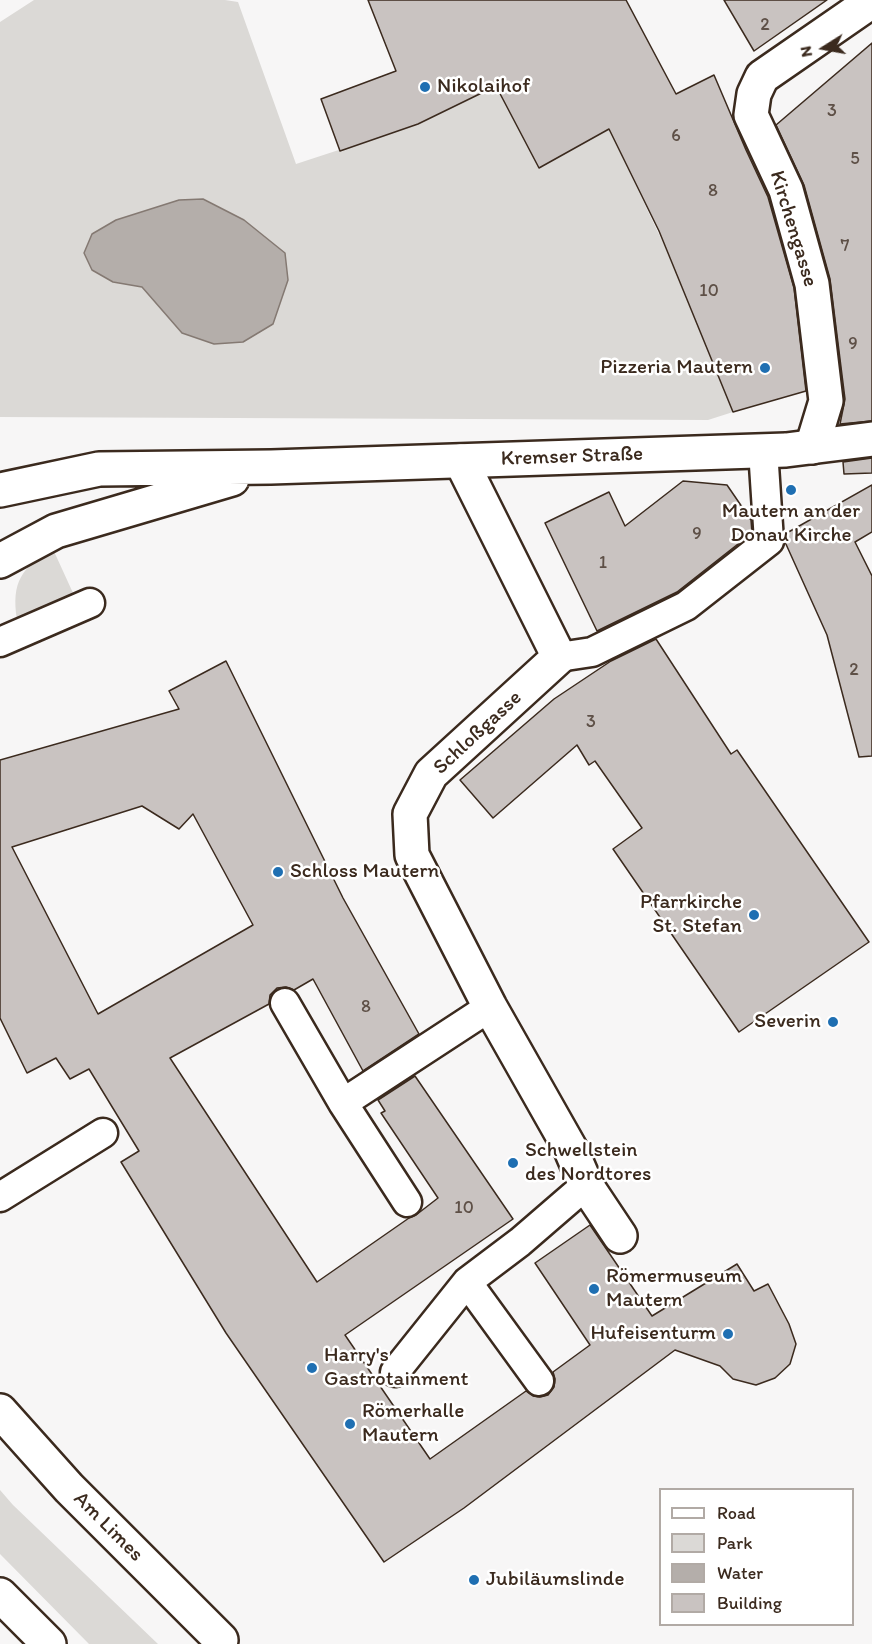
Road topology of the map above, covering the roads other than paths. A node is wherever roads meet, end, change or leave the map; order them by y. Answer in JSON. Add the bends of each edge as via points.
{"nodes":[{"id":1,"x":872,"y":1,"type":"edge"},
{"id":2,"x":872,"y":439,"type":"edge"},
{"id":3,"x":812,"y":447,"type":"junction"},
{"id":4,"x":763,"y":450,"type":"junction"},
{"id":5,"x":461,"y":461,"type":"junction"},
{"id":6,"x":271,"y":467,"type":"junction"},
{"id":7,"x":0,"y":490,"type":"edge"},
{"id":8,"x":0,"y":561,"type":"edge"},
{"id":9,"x":90,"y":603,"type":"dead end"},
{"id":10,"x":0,"y":642,"type":"edge"},
{"id":11,"x":560,"y":657,"type":"junction"},
{"id":12,"x":285,"y":1003,"type":"dead end"},
{"id":13,"x":490,"y":1007,"type":"junction"},
{"id":14,"x":342,"y":1104,"type":"junction"},
{"id":15,"x":103,"y":1133,"type":"dead end"},
{"id":16,"x":586,"y":1185,"type":"junction"},
{"id":17,"x":0,"y":1197,"type":"edge"},
{"id":18,"x":407,"y":1202,"type":"dead end"},
{"id":19,"x":620,"y":1236,"type":"dead end"},
{"id":20,"x":467,"y":1281,"type":"junction"},
{"id":21,"x":395,"y":1371,"type":"dead end"},
{"id":22,"x":539,"y":1381,"type":"dead end"},
{"id":23,"x":0,"y":1411,"type":"edge"},
{"id":24,"x":0,"y":1595,"type":"edge"},
{"id":25,"x":221,"y":1640,"type":"dead end"},
{"id":26,"x":49,"y":1644,"type":"edge"}],
"edges":[{"from":1,"to":3,"type":"street","name":"Kirchengasse","via":[[762,77],[751,115],[786,190],[813,284],[826,401]]},
{"from":2,"to":3,"type":"street","name":"Kremser Straße"},
{"from":3,"to":4,"type":"street","name":"Kremser Straße"},
{"from":4,"to":5,"type":"street","name":"Kremser Straße"},
{"from":4,"to":11,"type":"lane","via":[[770,541],[686,606],[592,652]]},
{"from":5,"to":6,"type":"street","name":"Kremser Straße"},
{"from":5,"to":11,"type":"street"},
{"from":6,"to":7,"type":"street","name":"Kremser Straße","via":[[99,469]]},
{"from":6,"to":8,"type":"street","name":"Kremser Straße","via":[[56,531]]},
{"from":9,"to":10,"type":"lane"},
{"from":11,"to":13,"type":"street","name":"Schloßgasse","via":[[431,774],[410,814],[412,855]]},
{"from":12,"to":14,"type":"lane"},
{"from":13,"to":14,"type":"lane"},
{"from":13,"to":16,"type":"street","name":"Schloßgasse","via":[[571,1150]]},
{"from":14,"to":18,"type":"lane"},
{"from":15,"to":17,"type":"lane"},
{"from":16,"to":19,"type":"street","name":"Schloßgasse"},
{"from":16,"to":20,"type":"lane"},
{"from":20,"to":21,"type":"lane"},
{"from":20,"to":22,"type":"lane"},
{"from":23,"to":25,"type":"street","name":"Am Limes","via":[[69,1488]]},
{"from":24,"to":26,"type":"street"}]}
